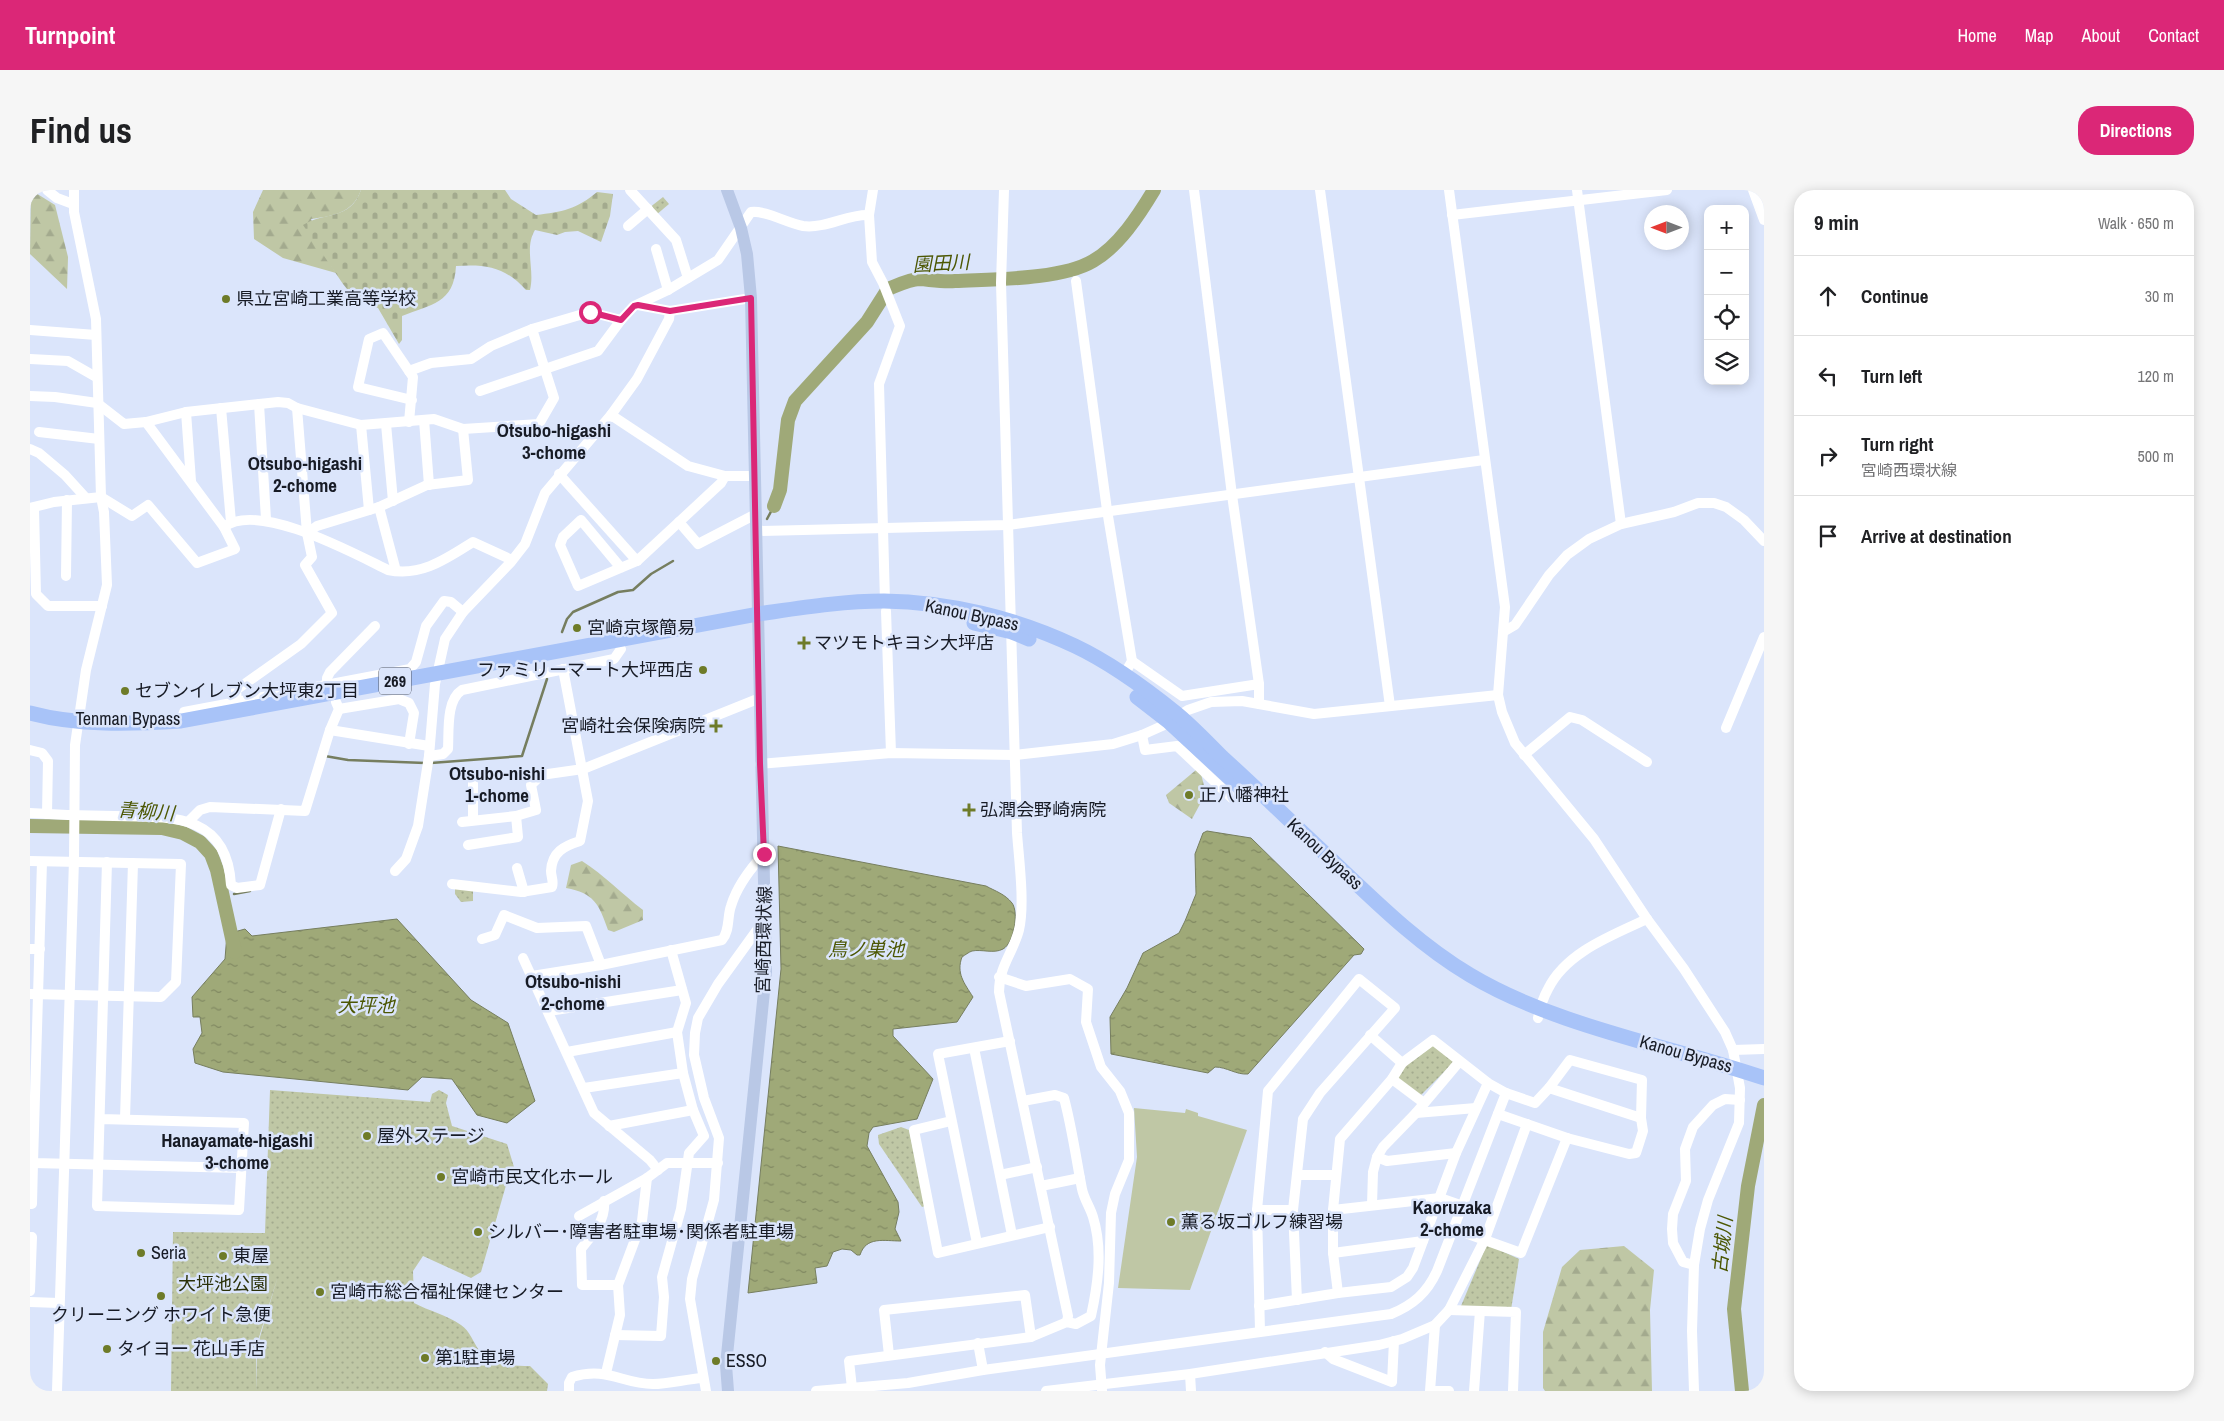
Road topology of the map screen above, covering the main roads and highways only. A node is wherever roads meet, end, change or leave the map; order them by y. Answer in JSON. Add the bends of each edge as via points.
{"nodes":[{"id":1,"x":727,"y":190,"type":"edge"},
{"id":2,"x":758,"y":619,"type":"junction"},
{"id":3,"x":1012,"y":626,"type":"junction"},
{"id":4,"x":436,"y":679,"type":"junction"},
{"id":5,"x":30,"y":713,"type":"edge"},
{"id":6,"x":1173,"y":718,"type":"junction"},
{"id":7,"x":30,"y":722,"type":"edge"},
{"id":8,"x":77,"y":726,"type":"junction"},
{"id":9,"x":1722,"y":1068,"type":"junction"},
{"id":10,"x":1764,"y":1078,"type":"edge"},
{"id":11,"x":1764,"y":1087,"type":"edge"},
{"id":12,"x":728,"y":1391,"type":"edge"}],
"edges":[{"from":1,"to":2,"type":"main road","name":"宮崎西環状線","via":[[748,254]]},
{"from":2,"to":3,"type":"highway","name":"Kanou Bypass","number":"269","via":[[825,604],[886,606]]},
{"from":2,"to":4,"type":"highway","name":"Tenman Bypass","number":"269"},
{"from":2,"to":4,"type":"highway","name":"Tenman Bypass","number":"269","via":[[621,649]]},
{"from":2,"to":12,"type":"main road","name":"宮崎西環状線","via":[[766,972],[726,1365]]},
{"from":3,"to":6,"type":"highway","name":"Kanou Bypass","number":"269","via":[[1072,655]]},
{"from":3,"to":6,"type":"highway","name":"Kanou Bypass","number":"269","via":[[1076,646],[1124,675]]},
{"from":4,"to":8,"type":"highway","name":"Tenman Bypass","number":"269","via":[[181,720]]},
{"from":4,"to":8,"type":"highway","name":"Tenman Bypass","number":"269","via":[[337,706],[187,729],[149,733]]},
{"from":5,"to":8,"type":"highway","name":"Tenman Bypass","number":"269"},
{"from":6,"to":9,"type":"highway","name":"Kanou Bypass","number":"269","via":[[1401,934],[1467,984],[1504,1004],[1614,1033]]},
{"from":7,"to":8,"type":"highway","name":"Tenman Bypass","number":"269"},
{"from":9,"to":10,"type":"highway","name":"Kanou Bypass","number":"269"},
{"from":9,"to":11,"type":"highway","name":"Kanou Bypass","number":"269"}]}
